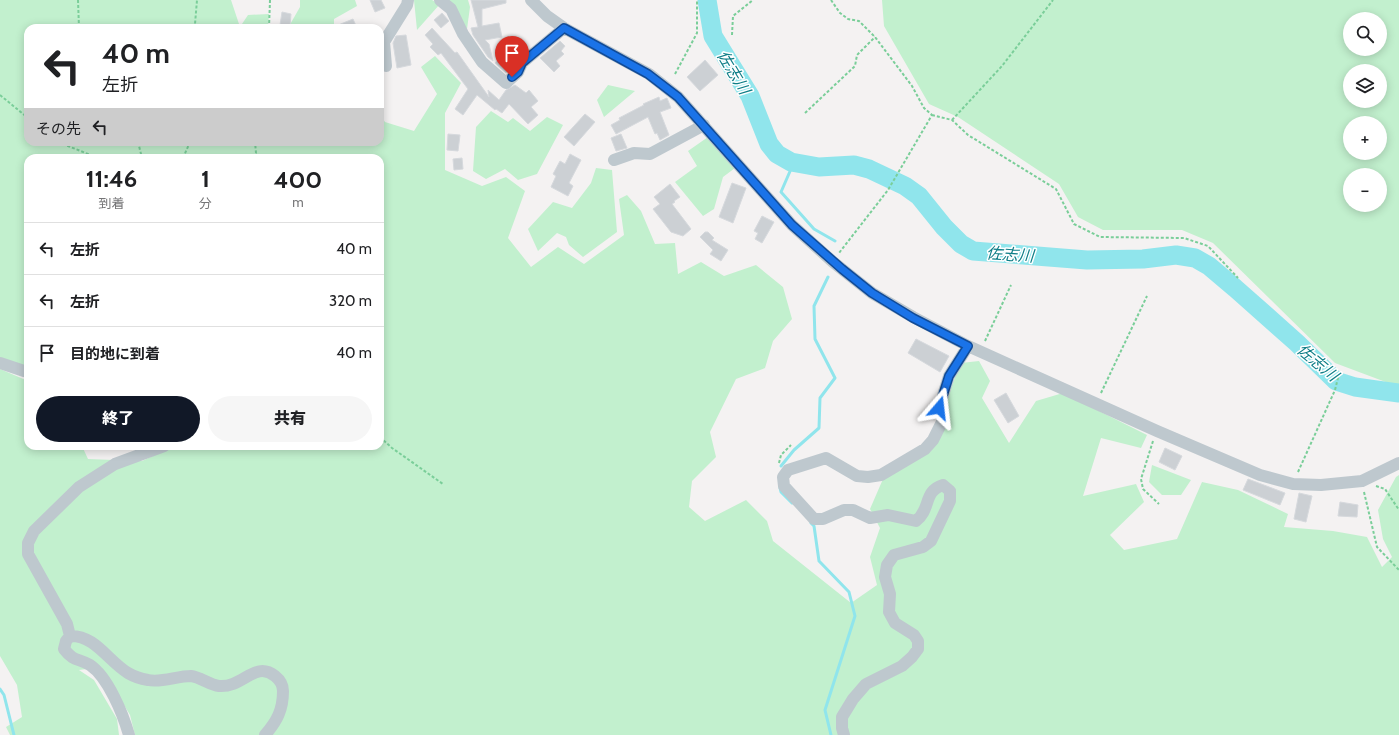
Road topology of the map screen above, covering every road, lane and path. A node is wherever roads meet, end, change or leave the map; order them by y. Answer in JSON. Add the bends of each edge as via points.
{"nodes":[{"id":1,"x":78,"y":0,"type":"edge"},
{"id":2,"x":197,"y":0,"type":"edge"},
{"id":3,"x":270,"y":0,"type":"edge"},
{"id":4,"x":408,"y":0,"type":"edge"},
{"id":5,"x":440,"y":0,"type":"edge"},
{"id":6,"x":531,"y":0,"type":"edge"},
{"id":7,"x":696,"y":0,"type":"edge"},
{"id":8,"x":754,"y":0,"type":"edge"},
{"id":9,"x":831,"y":0,"type":"edge"},
{"id":10,"x":1053,"y":0,"type":"edge"},
{"id":11,"x":79,"y":24,"type":"edge"},
{"id":12,"x":197,"y":24,"type":"edge"},
{"id":13,"x":269,"y":24,"type":"edge"},
{"id":14,"x":564,"y":28,"type":"junction"},
{"id":15,"x":732,"y":35,"type":"dead end"},
{"id":16,"x":875,"y":37,"type":"junction"},
{"id":17,"x":386,"y":66,"type":"dead end"},
{"id":18,"x":675,"y":74,"type":"dead end"},
{"id":19,"x":0,"y":96,"type":"edge"},
{"id":20,"x":804,"y":112,"type":"dead end"},
{"id":21,"x":24,"y":115,"type":"edge"},
{"id":22,"x":932,"y":115,"type":"junction"},
{"id":23,"x":952,"y":120,"type":"junction"},
{"id":24,"x":704,"y":125,"type":"junction"},
{"id":25,"x":68,"y":146,"type":"edge"},
{"id":26,"x":88,"y":154,"type":"edge"},
{"id":27,"x":614,"y":160,"type":"dead end"},
{"id":28,"x":833,"y":262,"type":"junction"},
{"id":29,"x":1238,"y":278,"type":"dead end"},
{"id":30,"x":1011,"y":285,"type":"dead end"},
{"id":31,"x":1147,"y":296,"type":"dead end"},
{"id":32,"x":968,"y":346,"type":"junction"},
{"id":33,"x":980,"y":351,"type":"junction"},
{"id":34,"x":0,"y":363,"type":"edge"},
{"id":35,"x":24,"y":371,"type":"edge"},
{"id":36,"x":1340,"y":374,"type":"dead end"},
{"id":37,"x":1096,"y":403,"type":"junction"},
{"id":38,"x":1157,"y":431,"type":"junction"},
{"id":39,"x":384,"y":441,"type":"edge"},
{"id":40,"x":153,"y":450,"type":"edge"},
{"id":41,"x":1399,"y":463,"type":"edge"},
{"id":42,"x":1362,"y":481,"type":"junction"},
{"id":43,"x":443,"y":484,"type":"dead end"},
{"id":44,"x":1293,"y":484,"type":"junction"},
{"id":45,"x":1159,"y":504,"type":"dead end"},
{"id":46,"x":1399,"y":510,"type":"edge"},
{"id":47,"x":1399,"y":570,"type":"edge"},
{"id":48,"x":70,"y":636,"type":"junction"},
{"id":49,"x":128,"y":735,"type":"edge"},
{"id":50,"x":265,"y":735,"type":"edge"},
{"id":51,"x":844,"y":735,"type":"edge"}],
"edges":[{"from":1,"to":11,"type":"path"},
{"from":2,"to":12,"type":"path"},
{"from":3,"to":13,"type":"path"},
{"from":4,"to":17,"type":"street","via":[[384,42]]},
{"from":5,"to":14,"type":"street","via":[[451,9],[463,34],[482,62],[506,83],[518,72],[522,63]]},
{"from":6,"to":14,"type":"street"},
{"from":7,"to":18,"type":"path","via":[[697,33]]},
{"from":8,"to":15,"type":"path","via":[[733,16]]},
{"from":9,"to":16,"type":"path","via":[[840,13],[848,19],[859,21]]},
{"from":10,"to":23,"type":"path","via":[[1002,66]]},
{"from":14,"to":24,"type":"street","via":[[648,74],[678,97]]},
{"from":16,"to":20,"type":"path","via":[[857,55],[854,66]]},
{"from":16,"to":22,"type":"path","via":[[912,86],[924,108]]},
{"from":19,"to":21,"type":"path"},
{"from":22,"to":23,"type":"path"},
{"from":22,"to":28,"type":"path","via":[[888,190]]},
{"from":23,"to":29,"type":"path","via":[[968,135],[1056,189],[1074,224],[1100,237],[1184,238],[1208,246]]},
{"from":24,"to":27,"type":"street","via":[[650,154],[634,153]]},
{"from":24,"to":28,"type":"street","via":[[792,225]]},
{"from":25,"to":26,"type":"path"},
{"from":28,"to":32,"type":"street","via":[[872,293],[913,318]]},
{"from":30,"to":33,"type":"path"},
{"from":31,"to":37,"type":"path"},
{"from":32,"to":33,"type":"street"},
{"from":32,"to":51,"type":"street","via":[[949,376],[939,408],[943,420],[933,440],[925,449],[881,475],[857,476],[826,458],[788,470],[783,477],[784,486],[814,519],[823,519],[844,510],[853,510],[870,518],[888,515],[916,521],[923,516],[929,496],[936,487],[943,485],[950,492],[950,501],[931,541],[924,547],[894,555],[887,565],[885,577],[890,594],[889,612],[895,622],[914,635],[918,641],[918,649],[902,666],[866,684],[853,699],[842,717]]},
{"from":33,"to":37,"type":"street"},
{"from":34,"to":35,"type":"street"},
{"from":36,"to":44,"type":"path"},
{"from":37,"to":38,"type":"street"},
{"from":38,"to":44,"type":"street","via":[[1260,475]]},
{"from":38,"to":45,"type":"path","via":[[1141,480],[1142,489]]},
{"from":39,"to":43,"type":"path"},
{"from":40,"to":48,"type":"street","via":[[115,464],[79,487],[34,531],[28,543],[28,554],[67,624]]},
{"from":41,"to":42,"type":"street"},
{"from":42,"to":44,"type":"street","via":[[1321,486]]},
{"from":42,"to":46,"type":"path","via":[[1385,489]]},
{"from":42,"to":47,"type":"path","via":[[1377,547]]},
{"from":48,"to":49,"type":"street","via":[[64,649],[70,658],[89,665],[102,677],[125,721]]},
{"from":48,"to":50,"type":"street","via":[[79,636],[97,646],[128,673],[149,680],[192,676],[219,686],[236,684],[256,671],[269,671],[280,680],[283,687],[283,705]]}]}
